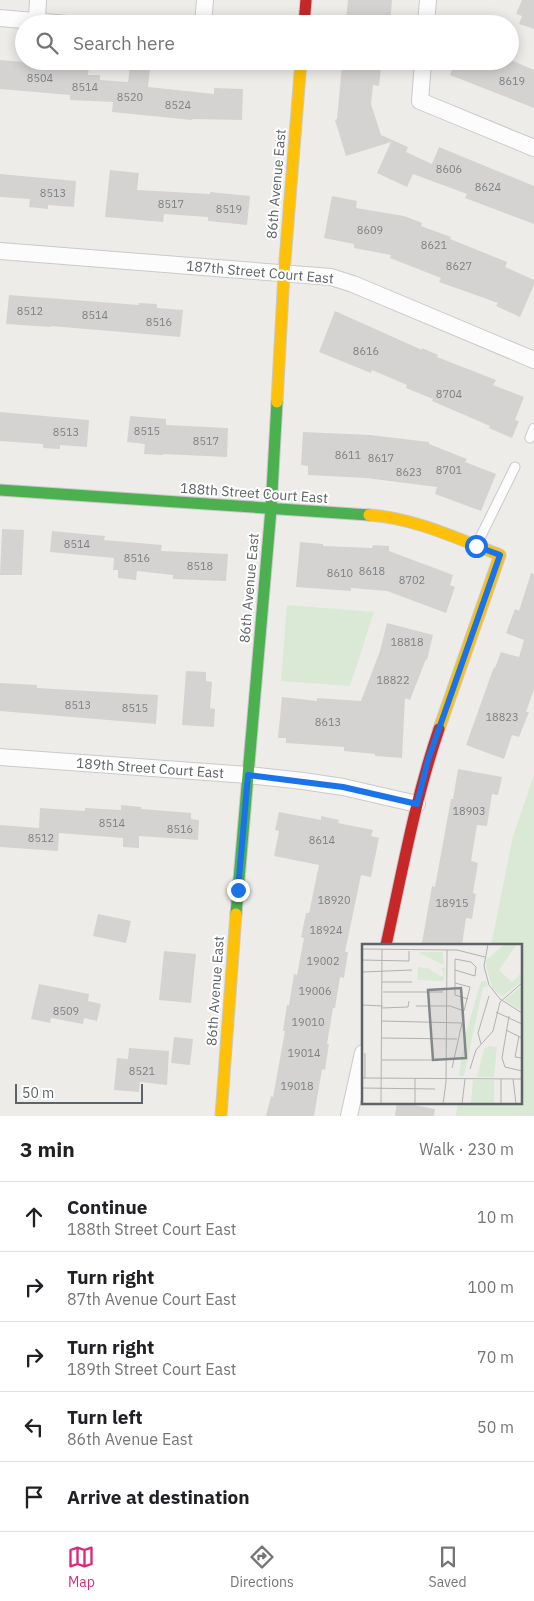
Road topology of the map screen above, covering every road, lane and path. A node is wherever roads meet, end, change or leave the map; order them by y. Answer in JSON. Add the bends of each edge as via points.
{"nodes":[{"id":1,"x":38,"y":0,"type":"edge"},
{"id":2,"x":205,"y":0,"type":"edge"},
{"id":3,"x":306,"y":0,"type":"edge"},
{"id":4,"x":428,"y":0,"type":"edge"},
{"id":5,"x":37,"y":15,"type":"edge"},
{"id":6,"x":204,"y":15,"type":"edge"},
{"id":7,"x":305,"y":15,"type":"edge"},
{"id":8,"x":427,"y":15,"type":"edge"},
{"id":9,"x":0,"y":18,"type":"edge"},
{"id":10,"x":15,"y":19,"type":"edge"},
{"id":11,"x":300,"y":70,"type":"edge"},
{"id":12,"x":422,"y":70,"type":"edge"},
{"id":13,"x":534,"y":148,"type":"edge"},
{"id":14,"x":0,"y":250,"type":"edge"},
{"id":15,"x":284,"y":273,"type":"junction"},
{"id":16,"x":534,"y":360,"type":"edge"},
{"id":17,"x":534,"y":428,"type":"edge"},
{"id":18,"x":530,"y":438,"type":"dead end"},
{"id":19,"x":514,"y":467,"type":"dead end"},
{"id":20,"x":0,"y":490,"type":"edge"},
{"id":21,"x":271,"y":509,"type":"junction"},
{"id":22,"x":476,"y":546,"type":"junction"},
{"id":23,"x":0,"y":757,"type":"edge"},
{"id":24,"x":248,"y":775,"type":"junction"},
{"id":25,"x":417,"y":804,"type":"junction"},
{"id":26,"x":386,"y":944,"type":"edge"},
{"id":27,"x":362,"y":1058,"type":"edge"},
{"id":28,"x":221,"y":1116,"type":"edge"},
{"id":29,"x":349,"y":1116,"type":"edge"}],
"edges":[{"from":1,"to":5,"type":"street"},
{"from":2,"to":6,"type":"street"},
{"from":3,"to":7,"type":"street"},
{"from":4,"to":8,"type":"street"},
{"from":9,"to":10,"type":"street"},
{"from":11,"to":15,"type":"street","name":"86th Avenue East"},
{"from":12,"to":13,"type":"street","via":[[420,101]]},
{"from":14,"to":15,"type":"street","name":"187th Street Court East"},
{"from":15,"to":16,"type":"street","name":"187th Street Court East","via":[[331,277],[353,284]]},
{"from":15,"to":21,"type":"street","name":"86th Avenue East"},
{"from":17,"to":18,"type":"lane"},
{"from":19,"to":22,"type":"lane"},
{"from":20,"to":21,"type":"street","name":"188th Street Court East"},
{"from":21,"to":22,"type":"street","name":"188th Street Court East","via":[[386,516]]},
{"from":21,"to":24,"type":"street","name":"86th Avenue East"},
{"from":22,"to":25,"type":"street","name":"188th Street Court East","via":[[500,555],[428,760]]},
{"from":23,"to":24,"type":"street","name":"189th Street Court East"},
{"from":24,"to":25,"type":"street","name":"189th Street Court East","via":[[343,787]]},
{"from":24,"to":28,"type":"street","name":"86th Avenue East"},
{"from":25,"to":26,"type":"street"},
{"from":27,"to":29,"type":"street"}]}
